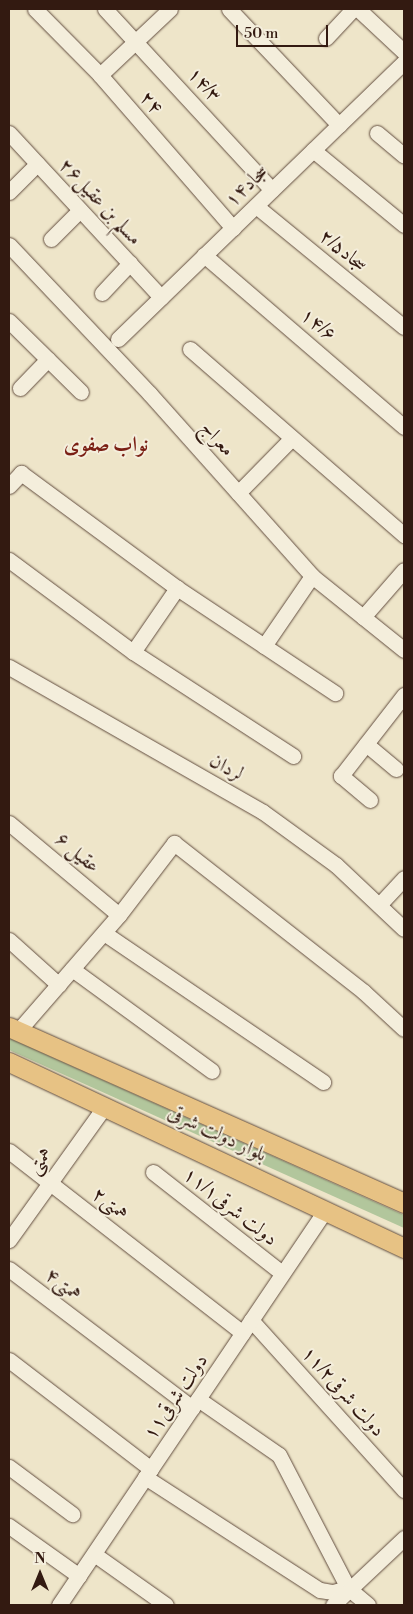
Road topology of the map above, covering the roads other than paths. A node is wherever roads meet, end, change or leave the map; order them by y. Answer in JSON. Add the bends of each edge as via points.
{"nodes":[{"id":1,"x":35,"y":9,"type":"edge"},
{"id":2,"x":106,"y":9,"type":"edge"},
{"id":3,"x":170,"y":9,"type":"edge"},
{"id":4,"x":229,"y":9,"type":"edge"},
{"id":5,"x":352,"y":9,"type":"edge"},
{"id":6,"x":358,"y":9,"type":"edge"},
{"id":7,"x":326,"y":38,"type":"dead end"},
{"id":8,"x":136,"y":41,"type":"junction"},
{"id":9,"x":404,"y":52,"type":"edge"},
{"id":10,"x":404,"y":62,"type":"edge"},
{"id":11,"x":100,"y":75,"type":"junction"},
{"id":12,"x":339,"y":125,"type":"junction"},
{"id":13,"x":9,"y":133,"type":"edge"},
{"id":14,"x":377,"y":133,"type":"dead end"},
{"id":15,"x":313,"y":150,"type":"junction"},
{"id":16,"x":404,"y":156,"type":"edge"},
{"id":17,"x":38,"y":164,"type":"junction"},
{"id":18,"x":272,"y":190,"type":"junction"},
{"id":19,"x":9,"y":192,"type":"edge"},
{"id":20,"x":256,"y":206,"type":"junction"},
{"id":21,"x":80,"y":210,"type":"junction"},
{"id":22,"x":404,"y":226,"type":"edge"},
{"id":23,"x":233,"y":228,"type":"junction"},
{"id":24,"x":51,"y":239,"type":"dead end"},
{"id":25,"x":9,"y":245,"type":"edge"},
{"id":26,"x":204,"y":255,"type":"junction"},
{"id":27,"x":130,"y":263,"type":"junction"},
{"id":28,"x":102,"y":293,"type":"dead end"},
{"id":29,"x":161,"y":297,"type":"junction"},
{"id":30,"x":9,"y":321,"type":"edge"},
{"id":31,"x":404,"y":327,"type":"edge"},
{"id":32,"x":118,"y":339,"type":"dead end"},
{"id":33,"x":190,"y":349,"type":"dead end"},
{"id":34,"x":48,"y":359,"type":"junction"},
{"id":35,"x":20,"y":388,"type":"dead end"},
{"id":36,"x":81,"y":392,"type":"dead end"},
{"id":37,"x":404,"y":427,"type":"edge"},
{"id":38,"x":292,"y":438,"type":"junction"},
{"id":39,"x":11,"y":479,"type":"edge"},
{"id":40,"x":238,"y":493,"type":"junction"},
{"id":41,"x":404,"y":535,"type":"edge"},
{"id":42,"x":9,"y":560,"type":"edge"},
{"id":43,"x":404,"y":570,"type":"edge"},
{"id":44,"x":312,"y":576,"type":"junction"},
{"id":45,"x":177,"y":588,"type":"junction"},
{"id":46,"x":363,"y":617,"type":"junction"},
{"id":47,"x":264,"y":646,"type":"junction"},
{"id":48,"x":404,"y":650,"type":"edge"},
{"id":49,"x":133,"y":652,"type":"junction"},
{"id":50,"x":9,"y":668,"type":"edge"},
{"id":51,"x":335,"y":693,"type":"dead end"},
{"id":52,"x":404,"y":694,"type":"edge"},
{"id":53,"x":366,"y":744,"type":"junction"},
{"id":54,"x":293,"y":756,"type":"dead end"},
{"id":55,"x":396,"y":769,"type":"dead end"},
{"id":56,"x":370,"y":800,"type":"dead end"},
{"id":57,"x":9,"y":823,"type":"edge"},
{"id":58,"x":404,"y":878,"type":"edge"},
{"id":59,"x":379,"y":905,"type":"junction"},
{"id":60,"x":119,"y":915,"type":"junction"},
{"id":61,"x":404,"y":929,"type":"edge"},
{"id":62,"x":104,"y":933,"type":"junction"},
{"id":63,"x":9,"y":940,"type":"edge"},
{"id":64,"x":72,"y":969,"type":"junction"},
{"id":65,"x":58,"y":985,"type":"junction"},
{"id":66,"x":14,"y":1029,"type":"edge"},
{"id":67,"x":404,"y":1029,"type":"edge"},
{"id":68,"x":9,"y":1062,"type":"edge"},
{"id":69,"x":212,"y":1070,"type":"dead end"},
{"id":70,"x":323,"y":1082,"type":"dead end"},
{"id":71,"x":104,"y":1106,"type":"junction"},
{"id":72,"x":9,"y":1151,"type":"edge"},
{"id":73,"x":153,"y":1172,"type":"dead end"},
{"id":74,"x":50,"y":1182,"type":"junction"},
{"id":75,"x":404,"y":1204,"type":"edge"},
{"id":76,"x":325,"y":1210,"type":"junction"},
{"id":77,"x":9,"y":1240,"type":"edge"},
{"id":78,"x":404,"y":1248,"type":"edge"},
{"id":79,"x":9,"y":1269,"type":"edge"},
{"id":80,"x":282,"y":1273,"type":"junction"},
{"id":81,"x":247,"y":1326,"type":"junction"},
{"id":82,"x":9,"y":1360,"type":"edge"},
{"id":83,"x":195,"y":1404,"type":"junction"},
{"id":84,"x":9,"y":1467,"type":"edge"},
{"id":85,"x":148,"y":1473,"type":"junction"},
{"id":86,"x":404,"y":1490,"type":"edge"},
{"id":87,"x":72,"y":1514,"type":"dead end"},
{"id":88,"x":9,"y":1526,"type":"edge"},
{"id":89,"x":404,"y":1538,"type":"edge"},
{"id":90,"x":94,"y":1554,"type":"junction"},
{"id":91,"x":79,"y":1576,"type":"junction"},
{"id":92,"x":348,"y":1588,"type":"junction"},
{"id":93,"x":59,"y":1605,"type":"edge"},
{"id":94,"x":166,"y":1605,"type":"edge"},
{"id":95,"x":333,"y":1605,"type":"edge"},
{"id":96,"x":368,"y":1605,"type":"edge"}],
"edges":[{"from":1,"to":11,"type":"street","name":"۲۴"},
{"from":2,"to":8,"type":"street","name":"۱۴/۳"},
{"from":3,"to":8,"type":"street"},
{"from":4,"to":12,"type":"street"},
{"from":5,"to":7,"type":"street"},
{"from":6,"to":9,"type":"street"},
{"from":8,"to":11,"type":"street"},
{"from":8,"to":18,"type":"street","name":"۱۴/۳"},
{"from":10,"to":12,"type":"street","name":"۱۴سجاد"},
{"from":11,"to":23,"type":"street","name":"۲۴"},
{"from":12,"to":15,"type":"street","name":"۱۴سجاد"},
{"from":13,"to":17,"type":"street","name":"مسلم بن عقیل۲۶"},
{"from":14,"to":16,"type":"street"},
{"from":15,"to":18,"type":"street","name":"۱۴سجاد"},
{"from":15,"to":22,"type":"street"},
{"from":17,"to":19,"type":"street"},
{"from":17,"to":21,"type":"street","name":"مسلم بن عقیل۲۶"},
{"from":18,"to":20,"type":"street","name":"۱۴سجاد"},
{"from":20,"to":23,"type":"street","name":"۱۴سجاد"},
{"from":20,"to":31,"type":"street","name":"۲/۵سجاد"},
{"from":21,"to":24,"type":"street"},
{"from":21,"to":27,"type":"street","name":"مسلم بن عقیل۲۶"},
{"from":23,"to":26,"type":"street","name":"۱۴سجاد"},
{"from":25,"to":40,"type":"street","name":"معراج","via":[[150,394]]},
{"from":26,"to":29,"type":"street","name":"۱۴سجاد"},
{"from":26,"to":37,"type":"street","name":"۱۴/۶"},
{"from":27,"to":28,"type":"street"},
{"from":27,"to":29,"type":"street","name":"مسلم بن عقیل۲۶"},
{"from":29,"to":32,"type":"street","name":"۱۴سجاد"},
{"from":30,"to":34,"type":"street"},
{"from":33,"to":38,"type":"street"},
{"from":34,"to":35,"type":"street"},
{"from":34,"to":36,"type":"street"},
{"from":38,"to":40,"type":"street"},
{"from":38,"to":41,"type":"street"},
{"from":39,"to":45,"type":"street","via":[[21,474]]},
{"from":40,"to":44,"type":"street","name":"معراج"},
{"from":42,"to":49,"type":"street"},
{"from":43,"to":46,"type":"street"},
{"from":44,"to":46,"type":"street","name":"معراج"},
{"from":44,"to":47,"type":"street"},
{"from":45,"to":47,"type":"street"},
{"from":45,"to":49,"type":"street"},
{"from":46,"to":48,"type":"street","name":"معراج"},
{"from":47,"to":51,"type":"street"},
{"from":49,"to":54,"type":"street"},
{"from":50,"to":59,"type":"street","name":"لردان","via":[[263,812],[336,865]]},
{"from":52,"to":53,"type":"street"},
{"from":53,"to":55,"type":"street"},
{"from":53,"to":56,"type":"street","via":[[341,776]]},
{"from":57,"to":60,"type":"street","name":"عقیل ۶"},
{"from":58,"to":59,"type":"street"},
{"from":59,"to":61,"type":"street","name":"لردان"},
{"from":60,"to":62,"type":"street"},
{"from":60,"to":67,"type":"street","via":[[174,843],[364,992]]},
{"from":62,"to":64,"type":"street"},
{"from":62,"to":70,"type":"street"},
{"from":63,"to":65,"type":"street"},
{"from":64,"to":65,"type":"street"},
{"from":64,"to":69,"type":"street"},
{"from":65,"to":66,"type":"street"},
{"from":66,"to":75,"type":"main road","name":"بلوار دولت شرقی"},
{"from":68,"to":71,"type":"main road","name":"بلوار دولت شرقی"},
{"from":71,"to":74,"type":"street","name":"همتی"},
{"from":71,"to":76,"type":"main road","name":"بلوار دولت شرقی"},
{"from":72,"to":74,"type":"street","name":"۲همتی"},
{"from":73,"to":80,"type":"street","name":"۱۱/۱دولت شرقی"},
{"from":74,"to":77,"type":"street","name":"همتی"},
{"from":74,"to":81,"type":"street","name":"۲همتی","via":[[146,1258]]},
{"from":76,"to":78,"type":"main road","name":"بلوار دولت شرقی"},
{"from":76,"to":80,"type":"street","name":"۱۱دولت شرقی"},
{"from":79,"to":83,"type":"street","name":"۴همتی"},
{"from":80,"to":81,"type":"street","name":"۱۱دولت شرقی"},
{"from":81,"to":83,"type":"street","name":"۱۱دولت شرقی"},
{"from":81,"to":86,"type":"street","name":"۱۱/۲دولت شرقی"},
{"from":82,"to":85,"type":"street"},
{"from":83,"to":85,"type":"street","name":"۱۱دولت شرقی"},
{"from":83,"to":92,"type":"street","name":"۴همتی","via":[[279,1455]]},
{"from":84,"to":87,"type":"street"},
{"from":85,"to":90,"type":"street","name":"۱۱دولت شرقی"},
{"from":85,"to":92,"type":"street","via":[[320,1590],[333,1592]]},
{"from":88,"to":91,"type":"street"},
{"from":89,"to":92,"type":"street"},
{"from":90,"to":91,"type":"street","name":"۱۱دولت شرقی"},
{"from":90,"to":94,"type":"street"},
{"from":91,"to":93,"type":"street","name":"۱۱دولت شرقی"},
{"from":92,"to":95,"type":"street"},
{"from":92,"to":96,"type":"street"}]}
